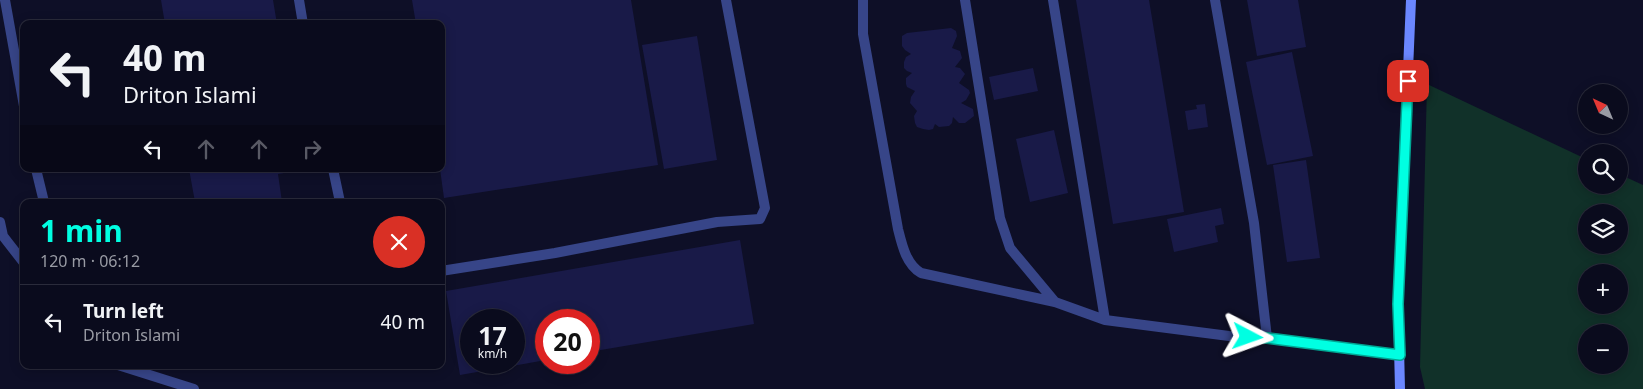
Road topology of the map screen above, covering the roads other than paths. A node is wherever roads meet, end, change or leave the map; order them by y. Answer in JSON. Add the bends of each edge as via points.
{"nodes":[{"id":1,"x":5,"y":0,"type":"edge"},
{"id":2,"x":298,"y":0,"type":"edge"},
{"id":3,"x":726,"y":0,"type":"edge"},
{"id":4,"x":863,"y":0,"type":"edge"},
{"id":5,"x":966,"y":0,"type":"edge"},
{"id":6,"x":1053,"y":0,"type":"edge"},
{"id":7,"x":1215,"y":0,"type":"edge"},
{"id":8,"x":1411,"y":0,"type":"edge"},
{"id":9,"x":302,"y":20,"type":"edge"},
{"id":10,"x":20,"y":84,"type":"edge"},
{"id":11,"x":37,"y":172,"type":"edge"},
{"id":12,"x":334,"y":172,"type":"edge"},
{"id":13,"x":43,"y":199,"type":"edge"},
{"id":14,"x":339,"y":199,"type":"edge"},
{"id":15,"x":0,"y":222,"type":"edge"},
{"id":16,"x":1,"y":237,"type":"edge"},
{"id":17,"x":20,"y":258,"type":"edge"},
{"id":18,"x":445,"y":270,"type":"edge"},
{"id":19,"x":1055,"y":302,"type":"junction"},
{"id":20,"x":1105,"y":320,"type":"junction"},
{"id":21,"x":1267,"y":338,"type":"junction"},
{"id":22,"x":1400,"y":355,"type":"junction"},
{"id":23,"x":131,"y":369,"type":"edge"},
{"id":24,"x":194,"y":389,"type":"edge"},
{"id":25,"x":1400,"y":389,"type":"edge"}],
"edges":[{"from":1,"to":10,"type":"street"},
{"from":2,"to":9,"type":"street"},
{"from":3,"to":18,"type":"street","via":[[765,208],[760,219],[717,222],[555,254]]},
{"from":4,"to":19,"type":"street","via":[[863,34],[898,229],[914,269]]},
{"from":5,"to":19,"type":"street","via":[[1000,218],[1010,248]]},
{"from":6,"to":20,"type":"street"},
{"from":7,"to":21,"type":"street","via":[[1254,223]]},
{"from":8,"to":22,"type":"street","via":[[1398,304]]},
{"from":11,"to":13,"type":"street"},
{"from":12,"to":14,"type":"street"},
{"from":15,"to":16,"type":"street"},
{"from":16,"to":17,"type":"street"},
{"from":19,"to":20,"type":"street"},
{"from":20,"to":21,"type":"street"},
{"from":21,"to":22,"type":"street"},
{"from":22,"to":25,"type":"street"},
{"from":23,"to":24,"type":"street"}]}
